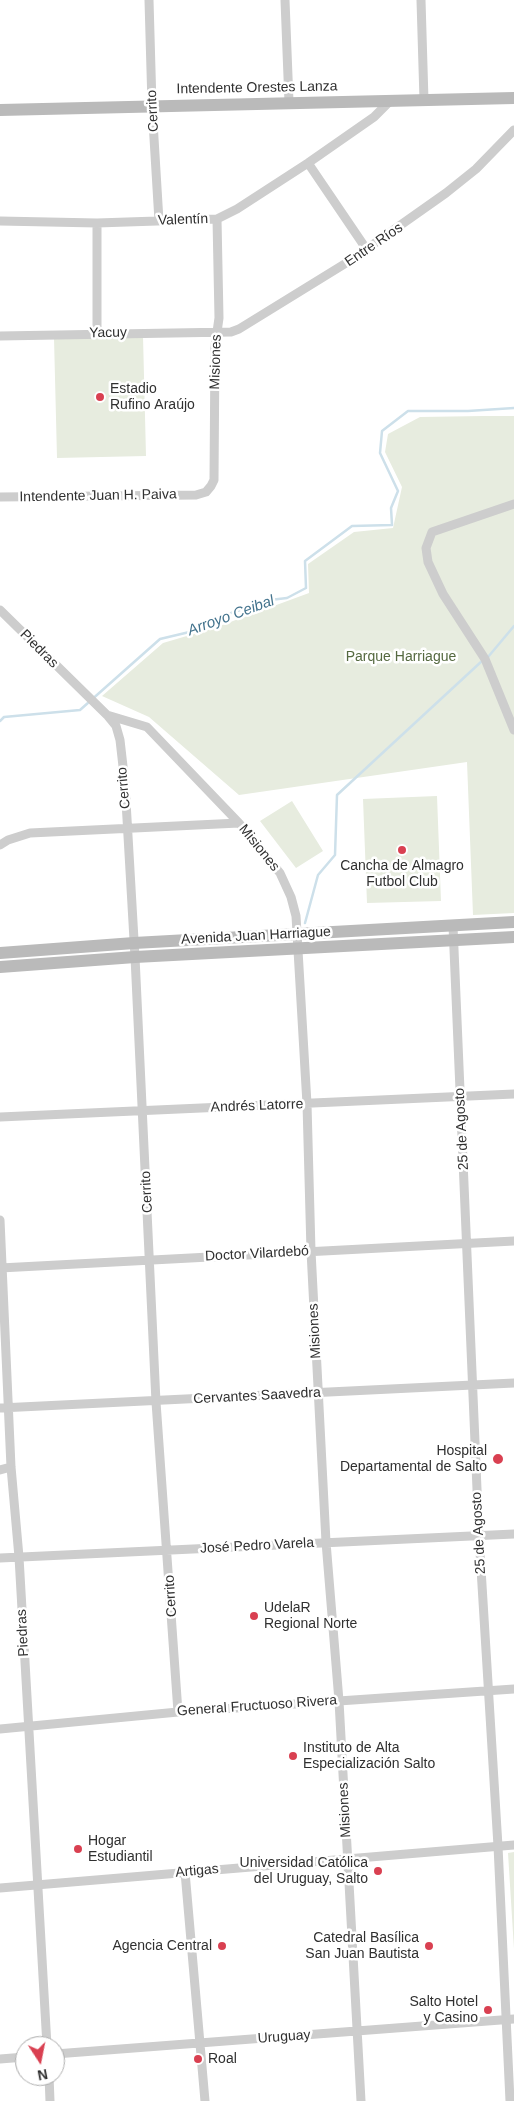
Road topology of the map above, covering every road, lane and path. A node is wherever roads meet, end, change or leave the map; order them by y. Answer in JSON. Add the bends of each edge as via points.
{"nodes":[{"id":1,"x":149,"y":0,"type":"edge"},
{"id":2,"x":285,"y":0,"type":"edge"},
{"id":3,"x":421,"y":0,"type":"edge"},
{"id":4,"x":514,"y":98,"type":"edge"},
{"id":5,"x":424,"y":100,"type":"junction"},
{"id":6,"x":289,"y":102,"type":"junction"},
{"id":7,"x":390,"y":102,"type":"junction"},
{"id":8,"x":152,"y":106,"type":"junction"},
{"id":9,"x":0,"y":110,"type":"edge"},
{"id":10,"x":514,"y":130,"type":"edge"},
{"id":11,"x":308,"y":163,"type":"junction"},
{"id":12,"x":216,"y":219,"type":"junction"},
{"id":13,"x":159,"y":221,"type":"junction"},
{"id":14,"x":0,"y":222,"type":"edge"},
{"id":15,"x":97,"y":223,"type":"junction"},
{"id":16,"x":366,"y":250,"type":"junction"},
{"id":17,"x":216,"y":331,"type":"junction"},
{"id":18,"x":97,"y":334,"type":"junction"},
{"id":19,"x":0,"y":336,"type":"edge"},
{"id":20,"x":196,"y":494,"type":"joint"},
{"id":21,"x":0,"y":497,"type":"edge"},
{"id":22,"x":514,"y":504,"type":"edge"},
{"id":23,"x":0,"y":610,"type":"edge"},
{"id":24,"x":78,"y":689,"type":"joint"},
{"id":25,"x":107,"y":715,"type":"junction"},
{"id":26,"x":514,"y":730,"type":"edge"},
{"id":27,"x":239,"y":823,"type":"junction"},
{"id":28,"x":128,"y":828,"type":"junction"},
{"id":29,"x":4,"y":842,"type":"edge"},
{"id":30,"x":514,"y":922,"type":"edge"},
{"id":31,"x":453,"y":926,"type":"junction"},
{"id":32,"x":297,"y":934,"type":"junction"},
{"id":33,"x":514,"y":937,"type":"edge"},
{"id":34,"x":454,"y":940,"type":"junction"},
{"id":35,"x":134,"y":943,"type":"junction"},
{"id":36,"x":298,"y":949,"type":"junction"},
{"id":37,"x":0,"y":953,"type":"edge"},
{"id":38,"x":135,"y":957,"type":"junction"},
{"id":39,"x":0,"y":967,"type":"edge"},
{"id":40,"x":514,"y":1094,"type":"edge"},
{"id":41,"x":461,"y":1097,"type":"junction"},
{"id":42,"x":307,"y":1104,"type":"junction"},
{"id":43,"x":142,"y":1111,"type":"junction"},
{"id":44,"x":0,"y":1117,"type":"edge"},
{"id":45,"x":0,"y":1220,"type":"edge"},
{"id":46,"x":514,"y":1241,"type":"edge"},
{"id":47,"x":467,"y":1242,"type":"junction"},
{"id":48,"x":311,"y":1251,"type":"junction"},
{"id":49,"x":151,"y":1260,"type":"junction"},
{"id":50,"x":2,"y":1268,"type":"edge"},
{"id":51,"x":514,"y":1383,"type":"edge"},
{"id":52,"x":473,"y":1385,"type":"junction"},
{"id":53,"x":318,"y":1393,"type":"junction"},
{"id":54,"x":156,"y":1402,"type":"junction"},
{"id":55,"x":4,"y":1408,"type":"edge"},
{"id":56,"x":11,"y":1466,"type":"junction"},
{"id":57,"x":0,"y":1470,"type":"edge"},
{"id":58,"x":514,"y":1534,"type":"edge"},
{"id":59,"x":479,"y":1536,"type":"junction"},
{"id":60,"x":326,"y":1542,"type":"junction"},
{"id":61,"x":168,"y":1551,"type":"junction"},
{"id":62,"x":0,"y":1558,"type":"edge"},
{"id":63,"x":19,"y":1558,"type":"junction"},
{"id":64,"x":514,"y":1689,"type":"edge"},
{"id":65,"x":487,"y":1690,"type":"junction"},
{"id":66,"x":339,"y":1701,"type":"junction"},
{"id":67,"x":178,"y":1712,"type":"junction"},
{"id":68,"x":28,"y":1726,"type":"junction"},
{"id":69,"x":0,"y":1729,"type":"edge"},
{"id":70,"x":514,"y":1845,"type":"edge"},
{"id":71,"x":498,"y":1846,"type":"junction"},
{"id":72,"x":348,"y":1858,"type":"junction"},
{"id":73,"x":185,"y":1872,"type":"junction"},
{"id":74,"x":39,"y":1885,"type":"junction"},
{"id":75,"x":0,"y":1888,"type":"edge"},
{"id":76,"x":510,"y":2020,"type":"edge"},
{"id":77,"x":358,"y":2031,"type":"junction"},
{"id":78,"x":47,"y":2036,"type":"edge"},
{"id":79,"x":201,"y":2043,"type":"junction"},
{"id":80,"x":65,"y":2053,"type":"edge"},
{"id":81,"x":15,"y":2058,"type":"edge"},
{"id":82,"x":0,"y":2059,"type":"edge"},
{"id":83,"x":49,"y":2086,"type":"edge"},
{"id":84,"x":50,"y":2101,"type":"edge"},
{"id":85,"x":205,"y":2101,"type":"edge"},
{"id":86,"x":362,"y":2101,"type":"edge"},
{"id":87,"x":510,"y":2101,"type":"edge"}],
"edges":[{"from":1,"to":8,"type":"street","name":"Cerrito"},
{"from":2,"to":6,"type":"street"},
{"from":3,"to":5,"type":"street"},
{"from":4,"to":5,"type":"street","name":"Intendente Orestes Lanza"},
{"from":5,"to":7,"type":"street","name":"Intendente Orestes Lanza"},
{"from":6,"to":7,"type":"street","name":"Intendente Orestes Lanza"},
{"from":6,"to":8,"type":"street","name":"Intendente Orestes Lanza"},
{"from":7,"to":11,"type":"street","name":"Valentín"},
{"from":8,"to":9,"type":"street","name":"Intendente Orestes Lanza"},
{"from":8,"to":13,"type":"street","name":"Cerrito"},
{"from":10,"to":16,"type":"street","name":"Entre Ríos","via":[[476,169]]},
{"from":11,"to":12,"type":"street","name":"Valentín"},
{"from":11,"to":16,"type":"street"},
{"from":12,"to":13,"type":"street","name":"Valentín"},
{"from":12,"to":17,"type":"street","name":"Misiones","via":[[219,318]]},
{"from":13,"to":15,"type":"street","name":"Valentín"},
{"from":14,"to":15,"type":"street","name":"Valentín"},
{"from":15,"to":18,"type":"street"},
{"from":16,"to":17,"type":"street","name":"Entre Ríos","via":[[239,329]]},
{"from":17,"to":18,"type":"street","name":"Yacuy"},
{"from":17,"to":20,"type":"street","name":"Misiones","via":[[214,480],[206,492]]},
{"from":18,"to":19,"type":"street","name":"Yacuy"},
{"from":20,"to":21,"type":"street","name":"Intendente Juan H. Paiva"},
{"from":22,"to":26,"type":"street","via":[[432,532],[426,548],[428,562],[443,594],[485,659]]},
{"from":23,"to":24,"type":"street","name":"Piedras"},
{"from":24,"to":25,"type":"street","name":"Cerrito"},
{"from":25,"to":27,"type":"street","name":"Misiones","via":[[147,727]]},
{"from":25,"to":28,"type":"street","name":"Cerrito","via":[[116,726],[120,740]]},
{"from":27,"to":28,"type":"street"},
{"from":27,"to":32,"type":"street","name":"Misiones","via":[[280,872],[291,897]]},
{"from":28,"to":29,"type":"street","via":[[30,833]]},
{"from":28,"to":35,"type":"street","name":"Cerrito"},
{"from":30,"to":31,"type":"street","name":"Avenida Juan Harriague"},
{"from":31,"to":32,"type":"street","name":"Avenida Juan Harriague"},
{"from":31,"to":34,"type":"street","name":"25 de Agosto"},
{"from":32,"to":35,"type":"street","name":"Avenida Juan Harriague"},
{"from":32,"to":36,"type":"street","name":"Misiones"},
{"from":33,"to":34,"type":"street","name":"Avenida Juan Harriague"},
{"from":34,"to":36,"type":"street","name":"Avenida Juan Harriague"},
{"from":34,"to":41,"type":"street","name":"25 de Agosto"},
{"from":35,"to":37,"type":"street","name":"Avenida Juan Harriague"},
{"from":35,"to":38,"type":"street","name":"Cerrito"},
{"from":36,"to":38,"type":"street","name":"Avenida Juan Harriague"},
{"from":36,"to":42,"type":"street","name":"Misiones"},
{"from":38,"to":39,"type":"street","name":"Avenida Juan Harriague"},
{"from":38,"to":43,"type":"street","name":"Cerrito"},
{"from":40,"to":41,"type":"street","name":"Andrés Latorre"},
{"from":41,"to":42,"type":"street","name":"Andrés Latorre"},
{"from":41,"to":47,"type":"street","name":"25 de Agosto"},
{"from":42,"to":43,"type":"street","name":"Andrés Latorre"},
{"from":42,"to":48,"type":"street","name":"Misiones"},
{"from":43,"to":44,"type":"street","name":"Andrés Latorre"},
{"from":43,"to":49,"type":"street","name":"Cerrito"},
{"from":45,"to":50,"type":"street","name":"Piedras"},
{"from":46,"to":47,"type":"street","name":"Doctor Vilardebó"},
{"from":47,"to":48,"type":"street","name":"Doctor Vilardebó"},
{"from":47,"to":52,"type":"street","name":"25 de Agosto"},
{"from":48,"to":49,"type":"street","name":"Doctor Vilardebó"},
{"from":48,"to":53,"type":"street","name":"Misiones"},
{"from":49,"to":50,"type":"street","name":"Doctor Vilardebó"},
{"from":49,"to":54,"type":"street","name":"Cerrito"},
{"from":50,"to":55,"type":"street","name":"Piedras"},
{"from":51,"to":52,"type":"street","name":"Cervantes Saavedra"},
{"from":52,"to":53,"type":"street","name":"Cervantes Saavedra"},
{"from":52,"to":59,"type":"street","name":"25 de Agosto"},
{"from":53,"to":54,"type":"street","name":"Cervantes Saavedra"},
{"from":53,"to":60,"type":"street","name":"Misiones"},
{"from":54,"to":55,"type":"street","name":"Cervantes Saavedra"},
{"from":54,"to":61,"type":"street","name":"Cerrito"},
{"from":55,"to":56,"type":"street","name":"Piedras"},
{"from":56,"to":57,"type":"street"},
{"from":56,"to":63,"type":"street","name":"Piedras"},
{"from":58,"to":59,"type":"street","name":"José Pedro Varela"},
{"from":59,"to":60,"type":"street","name":"José Pedro Varela"},
{"from":59,"to":65,"type":"street","name":"25 de Agosto"},
{"from":60,"to":61,"type":"street","name":"José Pedro Varela"},
{"from":60,"to":66,"type":"street","name":"Misiones"},
{"from":61,"to":63,"type":"street","name":"José Pedro Varela"},
{"from":61,"to":67,"type":"street","name":"Cerrito"},
{"from":62,"to":63,"type":"street","name":"José Pedro Varela"},
{"from":63,"to":68,"type":"street","name":"Piedras"},
{"from":64,"to":65,"type":"street","name":"General Fructuoso Rivera"},
{"from":65,"to":66,"type":"street","name":"General Fructuoso Rivera"},
{"from":65,"to":71,"type":"street","name":"25 de Agosto"},
{"from":66,"to":67,"type":"street","name":"General Fructuoso Rivera"},
{"from":66,"to":72,"type":"street","name":"Misiones"},
{"from":67,"to":68,"type":"street","name":"General Fructuoso Rivera"},
{"from":68,"to":69,"type":"street","name":"General Fructuoso Rivera"},
{"from":68,"to":74,"type":"street","name":"Piedras"},
{"from":70,"to":71,"type":"street","name":"Artigas"},
{"from":71,"to":72,"type":"street","name":"Artigas"},
{"from":71,"to":76,"type":"street","name":"25 de Agosto"},
{"from":72,"to":73,"type":"street","name":"Artigas"},
{"from":72,"to":77,"type":"street","name":"Misiones"},
{"from":73,"to":74,"type":"street","name":"Artigas"},
{"from":73,"to":79,"type":"street"},
{"from":74,"to":75,"type":"street","name":"Artigas"},
{"from":74,"to":78,"type":"street","name":"Piedras"},
{"from":76,"to":77,"type":"street","name":"Uruguay"},
{"from":76,"to":87,"type":"street","name":"25 de Agosto"},
{"from":77,"to":79,"type":"street","name":"Uruguay"},
{"from":77,"to":86,"type":"street","name":"Misiones"},
{"from":79,"to":80,"type":"street","name":"Uruguay"},
{"from":79,"to":85,"type":"street"},
{"from":81,"to":82,"type":"street"},
{"from":83,"to":84,"type":"street"}]}
